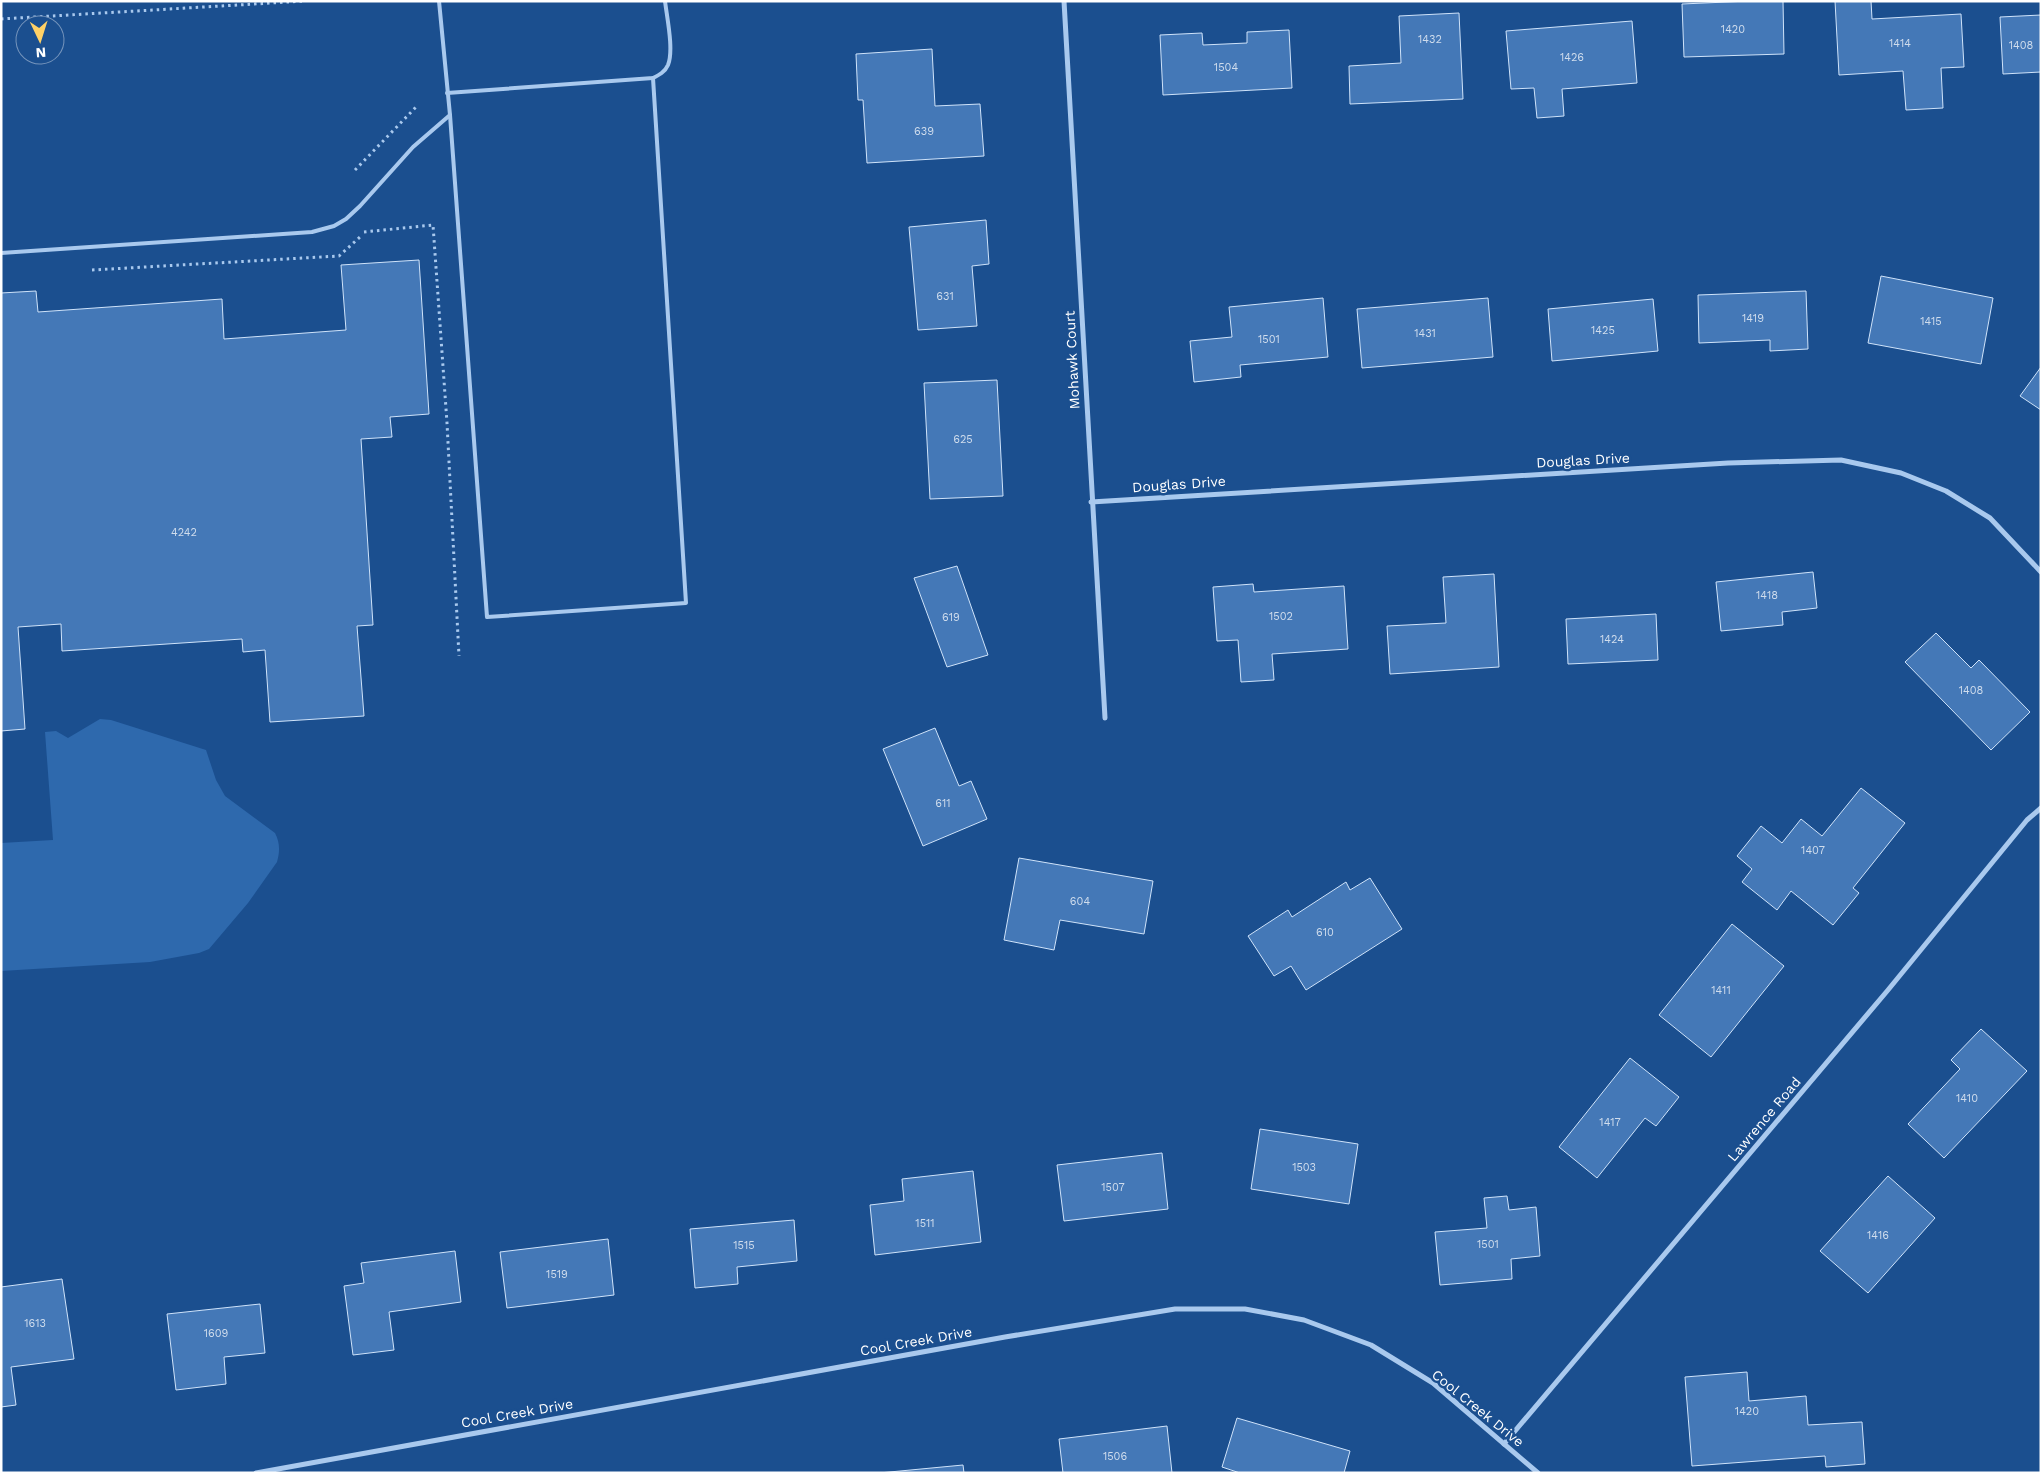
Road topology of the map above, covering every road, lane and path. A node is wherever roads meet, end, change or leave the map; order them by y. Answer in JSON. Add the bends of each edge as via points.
{"nodes":[{"id":1,"x":305,"y":1,"type":"edge"},
{"id":2,"x":438,"y":1,"type":"edge"},
{"id":3,"x":665,"y":1,"type":"edge"},
{"id":4,"x":1064,"y":1,"type":"edge"},
{"id":5,"x":1,"y":19,"type":"edge"},
{"id":6,"x":653,"y":78,"type":"junction"},
{"id":7,"x":447,"y":93,"type":"junction"},
{"id":8,"x":417,"y":106,"type":"dead end"},
{"id":9,"x":450,"y":115,"type":"junction"},
{"id":10,"x":355,"y":170,"type":"dead end"},
{"id":11,"x":1,"y":253,"type":"edge"},
{"id":12,"x":90,"y":270,"type":"dead end"},
{"id":13,"x":1091,"y":502,"type":"junction"},
{"id":14,"x":2041,"y":572,"type":"edge"},
{"id":15,"x":459,"y":656,"type":"dead end"},
{"id":16,"x":1104,"y":718,"type":"dead end"},
{"id":17,"x":2041,"y":808,"type":"edge"},
{"id":18,"x":1504,"y":1444,"type":"junction"},
{"id":19,"x":256,"y":1473,"type":"edge"},
{"id":20,"x":1538,"y":1473,"type":"edge"}],
"edges":[{"from":1,"to":5,"type":"path"},
{"from":2,"to":7,"type":"lane"},
{"from":3,"to":6,"type":"lane","via":[[670,51],[668,66]]},
{"from":4,"to":13,"type":"street","name":"Mohawk Court"},
{"from":6,"to":7,"type":"lane"},
{"from":6,"to":9,"type":"lane","via":[[686,604],[486,617]]},
{"from":7,"to":9,"type":"lane"},
{"from":8,"to":10,"type":"path"},
{"from":9,"to":11,"type":"lane","via":[[413,148],[360,206],[334,226],[312,232]]},
{"from":12,"to":15,"type":"path","via":[[338,256],[363,232],[433,225]]},
{"from":13,"to":14,"type":"street","name":"Douglas Drive","via":[[1728,463],[1842,460],[1902,473],[1946,491],[1990,518]]},
{"from":13,"to":16,"type":"street","name":"Mohawk Court"},
{"from":17,"to":18,"type":"street","name":"Lawrence Road","via":[[2027,820]]},
{"from":18,"to":19,"type":"street","name":"Cool Creek Drive","via":[[1434,1383],[1371,1346],[1304,1320],[1245,1309],[1174,1310],[1005,1337]]},
{"from":18,"to":20,"type":"street","name":"Cool Creek Drive"}]}
